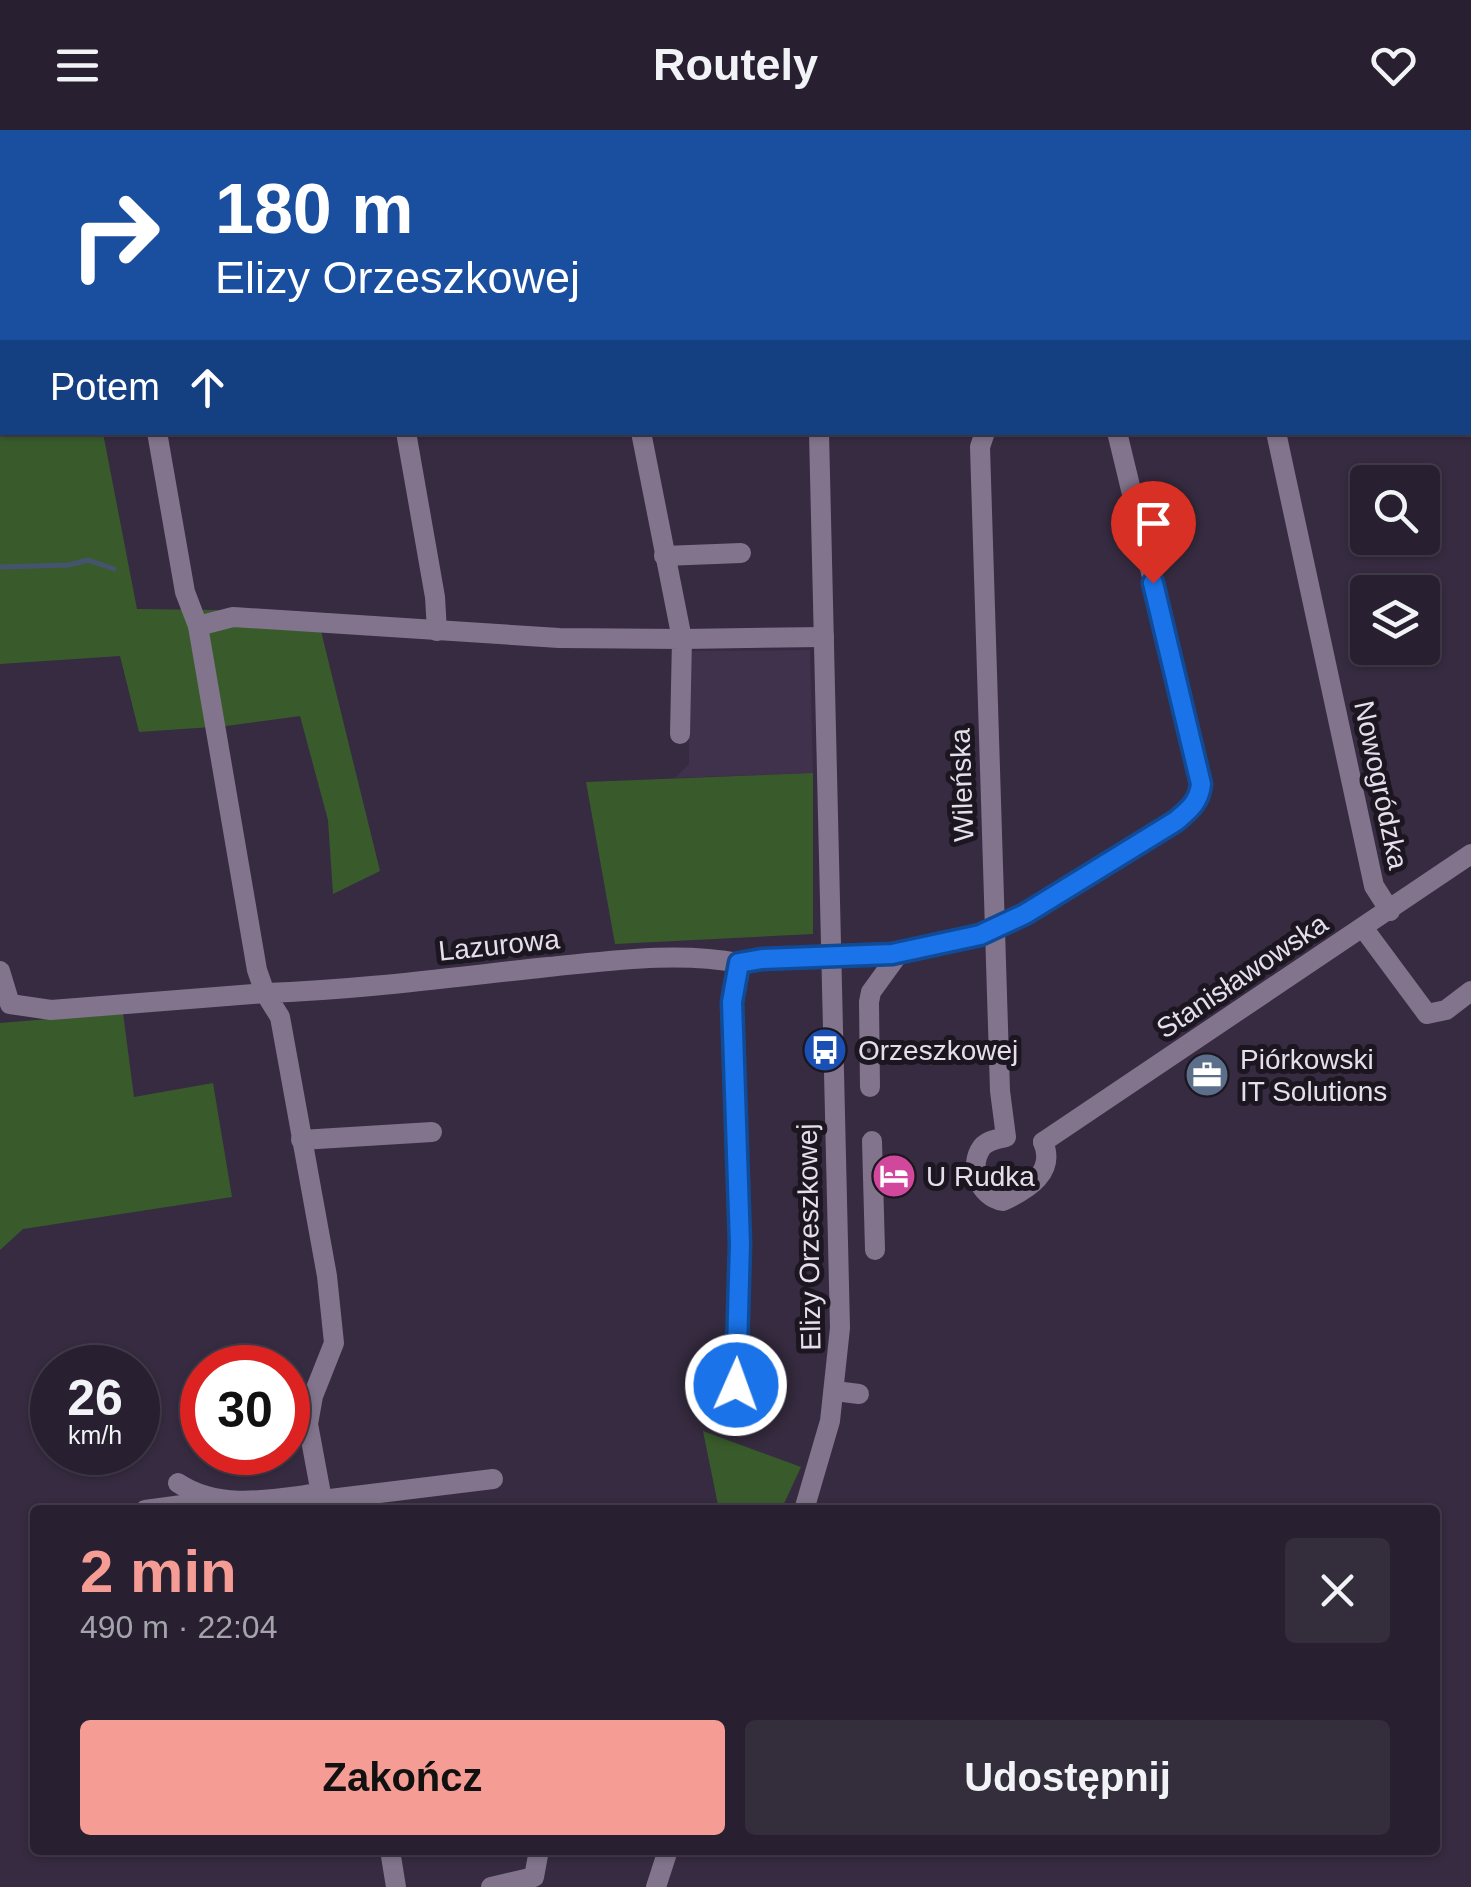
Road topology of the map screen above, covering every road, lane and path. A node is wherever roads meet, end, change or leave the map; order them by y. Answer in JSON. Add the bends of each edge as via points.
{"nodes":[{"id":1,"x":158,"y":435,"type":"edge"},
{"id":2,"x":407,"y":435,"type":"edge"},
{"id":3,"x":642,"y":435,"type":"edge"},
{"id":4,"x":818,"y":435,"type":"edge"},
{"id":5,"x":978,"y":435,"type":"edge"},
{"id":6,"x":1118,"y":435,"type":"edge"},
{"id":7,"x":1277,"y":435,"type":"edge"},
{"id":8,"x":741,"y":554,"type":"dead end"},
{"id":9,"x":664,"y":556,"type":"junction"},
{"id":10,"x":198,"y":626,"type":"junction"},
{"id":11,"x":437,"y":631,"type":"junction"},
{"id":12,"x":824,"y":637,"type":"junction"},
{"id":13,"x":682,"y":638,"type":"junction"},
{"id":14,"x":680,"y":734,"type":"dead end"},
{"id":15,"x":1471,"y":854,"type":"edge"},
{"id":16,"x":1390,"y":911,"type":"junction"},
{"id":17,"x":1364,"y":928,"type":"junction"},
{"id":18,"x":995,"y":930,"type":"junction"},
{"id":19,"x":900,"y":952,"type":"junction"},
{"id":20,"x":832,"y":958,"type":"junction"},
{"id":21,"x":739,"y":963,"type":"junction"},
{"id":22,"x":0,"y":971,"type":"edge"},
{"id":23,"x":1471,"y":991,"type":"edge"},
{"id":24,"x":265,"y":993,"type":"junction"},
{"id":25,"x":870,"y":1086,"type":"dead end"},
{"id":26,"x":432,"y":1132,"type":"dead end"},
{"id":27,"x":1006,"y":1137,"type":"junction"},
{"id":28,"x":301,"y":1140,"type":"junction"},
{"id":29,"x":872,"y":1141,"type":"dead end"},
{"id":30,"x":1043,"y":1142,"type":"junction"},
{"id":31,"x":874,"y":1191,"type":"junction"},
{"id":32,"x":838,"y":1192,"type":"junction"},
{"id":33,"x":875,"y":1250,"type":"dead end"},
{"id":34,"x":835,"y":1392,"type":"junction"},
{"id":35,"x":859,"y":1394,"type":"dead end"},
{"id":36,"x":735,"y":1420,"type":"dead end"},
{"id":37,"x":493,"y":1479,"type":"dead end"},
{"id":38,"x":178,"y":1483,"type":"dead end"},
{"id":39,"x":214,"y":1500,"type":"junction"},
{"id":40,"x":322,"y":1501,"type":"edge"},
{"id":41,"x":180,"y":1505,"type":"edge"},
{"id":42,"x":806,"y":1505,"type":"edge"},
{"id":43,"x":391,"y":1855,"type":"edge"},
{"id":44,"x":538,"y":1855,"type":"edge"},
{"id":45,"x":666,"y":1855,"type":"edge"},
{"id":46,"x":396,"y":1887,"type":"edge"},
{"id":47,"x":490,"y":1887,"type":"edge"},
{"id":48,"x":656,"y":1887,"type":"edge"}],
"edges":[{"from":1,"to":10,"type":"street"},
{"from":2,"to":11,"type":"street"},
{"from":3,"to":9,"type":"street"},
{"from":4,"to":12,"type":"street","name":"Elizy Orzeszkowej"},
{"from":5,"to":18,"type":"street","name":"Wileńska"},
{"from":6,"to":18,"type":"street","via":[[1200,798],[1176,821]]},
{"from":7,"to":16,"type":"street","name":"Nowogródzka","via":[[1374,886]]},
{"from":8,"to":9,"type":"street"},
{"from":9,"to":13,"type":"street"},
{"from":10,"to":11,"type":"street","via":[[233,617]]},
{"from":10,"to":24,"type":"street"},
{"from":11,"to":13,"type":"street"},
{"from":12,"to":13,"type":"street"},
{"from":12,"to":20,"type":"street","name":"Elizy Orzeszkowej"},
{"from":13,"to":14,"type":"street"},
{"from":15,"to":16,"type":"street","name":"Stanisławowska"},
{"from":16,"to":17,"type":"street","name":"Stanisławowska"},
{"from":17,"to":23,"type":"street","via":[[1426,1014],[1446,1010]]},
{"from":17,"to":30,"type":"street","name":"Stanisławowska"},
{"from":18,"to":19,"type":"street"},
{"from":18,"to":27,"type":"street","name":"Wileńska"},
{"from":19,"to":20,"type":"street"},
{"from":19,"to":25,"type":"street","via":[[869,1002]]},
{"from":20,"to":21,"type":"street"},
{"from":20,"to":32,"type":"street","name":"Elizy Orzeszkowej"},
{"from":21,"to":24,"type":"street","name":"Lazurowa","via":[[664,958]]},
{"from":21,"to":36,"type":"street","via":[[732,1002],[740,1244]]},
{"from":22,"to":24,"type":"street","name":"Lazurowa","via":[[10,1004],[26,1009]]},
{"from":24,"to":28,"type":"street","via":[[280,1017]]},
{"from":26,"to":28,"type":"street"},
{"from":27,"to":30,"type":"street"},
{"from":27,"to":30,"type":"street","via":[[982,1147],[977,1167],[980,1188],[1004,1201],[1046,1169]]},
{"from":28,"to":40,"type":"street","via":[[334,1344],[308,1424]]},
{"from":29,"to":31,"type":"street"},
{"from":31,"to":32,"type":"street"},
{"from":31,"to":33,"type":"street"},
{"from":32,"to":34,"type":"street","name":"Elizy Orzeszkowej"},
{"from":34,"to":35,"type":"street"},
{"from":34,"to":42,"type":"street","name":"Elizy Orzeszkowej"},
{"from":37,"to":40,"type":"street"},
{"from":38,"to":39,"type":"street"},
{"from":39,"to":40,"type":"street"},
{"from":39,"to":41,"type":"street"},
{"from":43,"to":46,"type":"street"},
{"from":44,"to":47,"type":"street","via":[[534,1877]]},
{"from":45,"to":48,"type":"street"}]}
